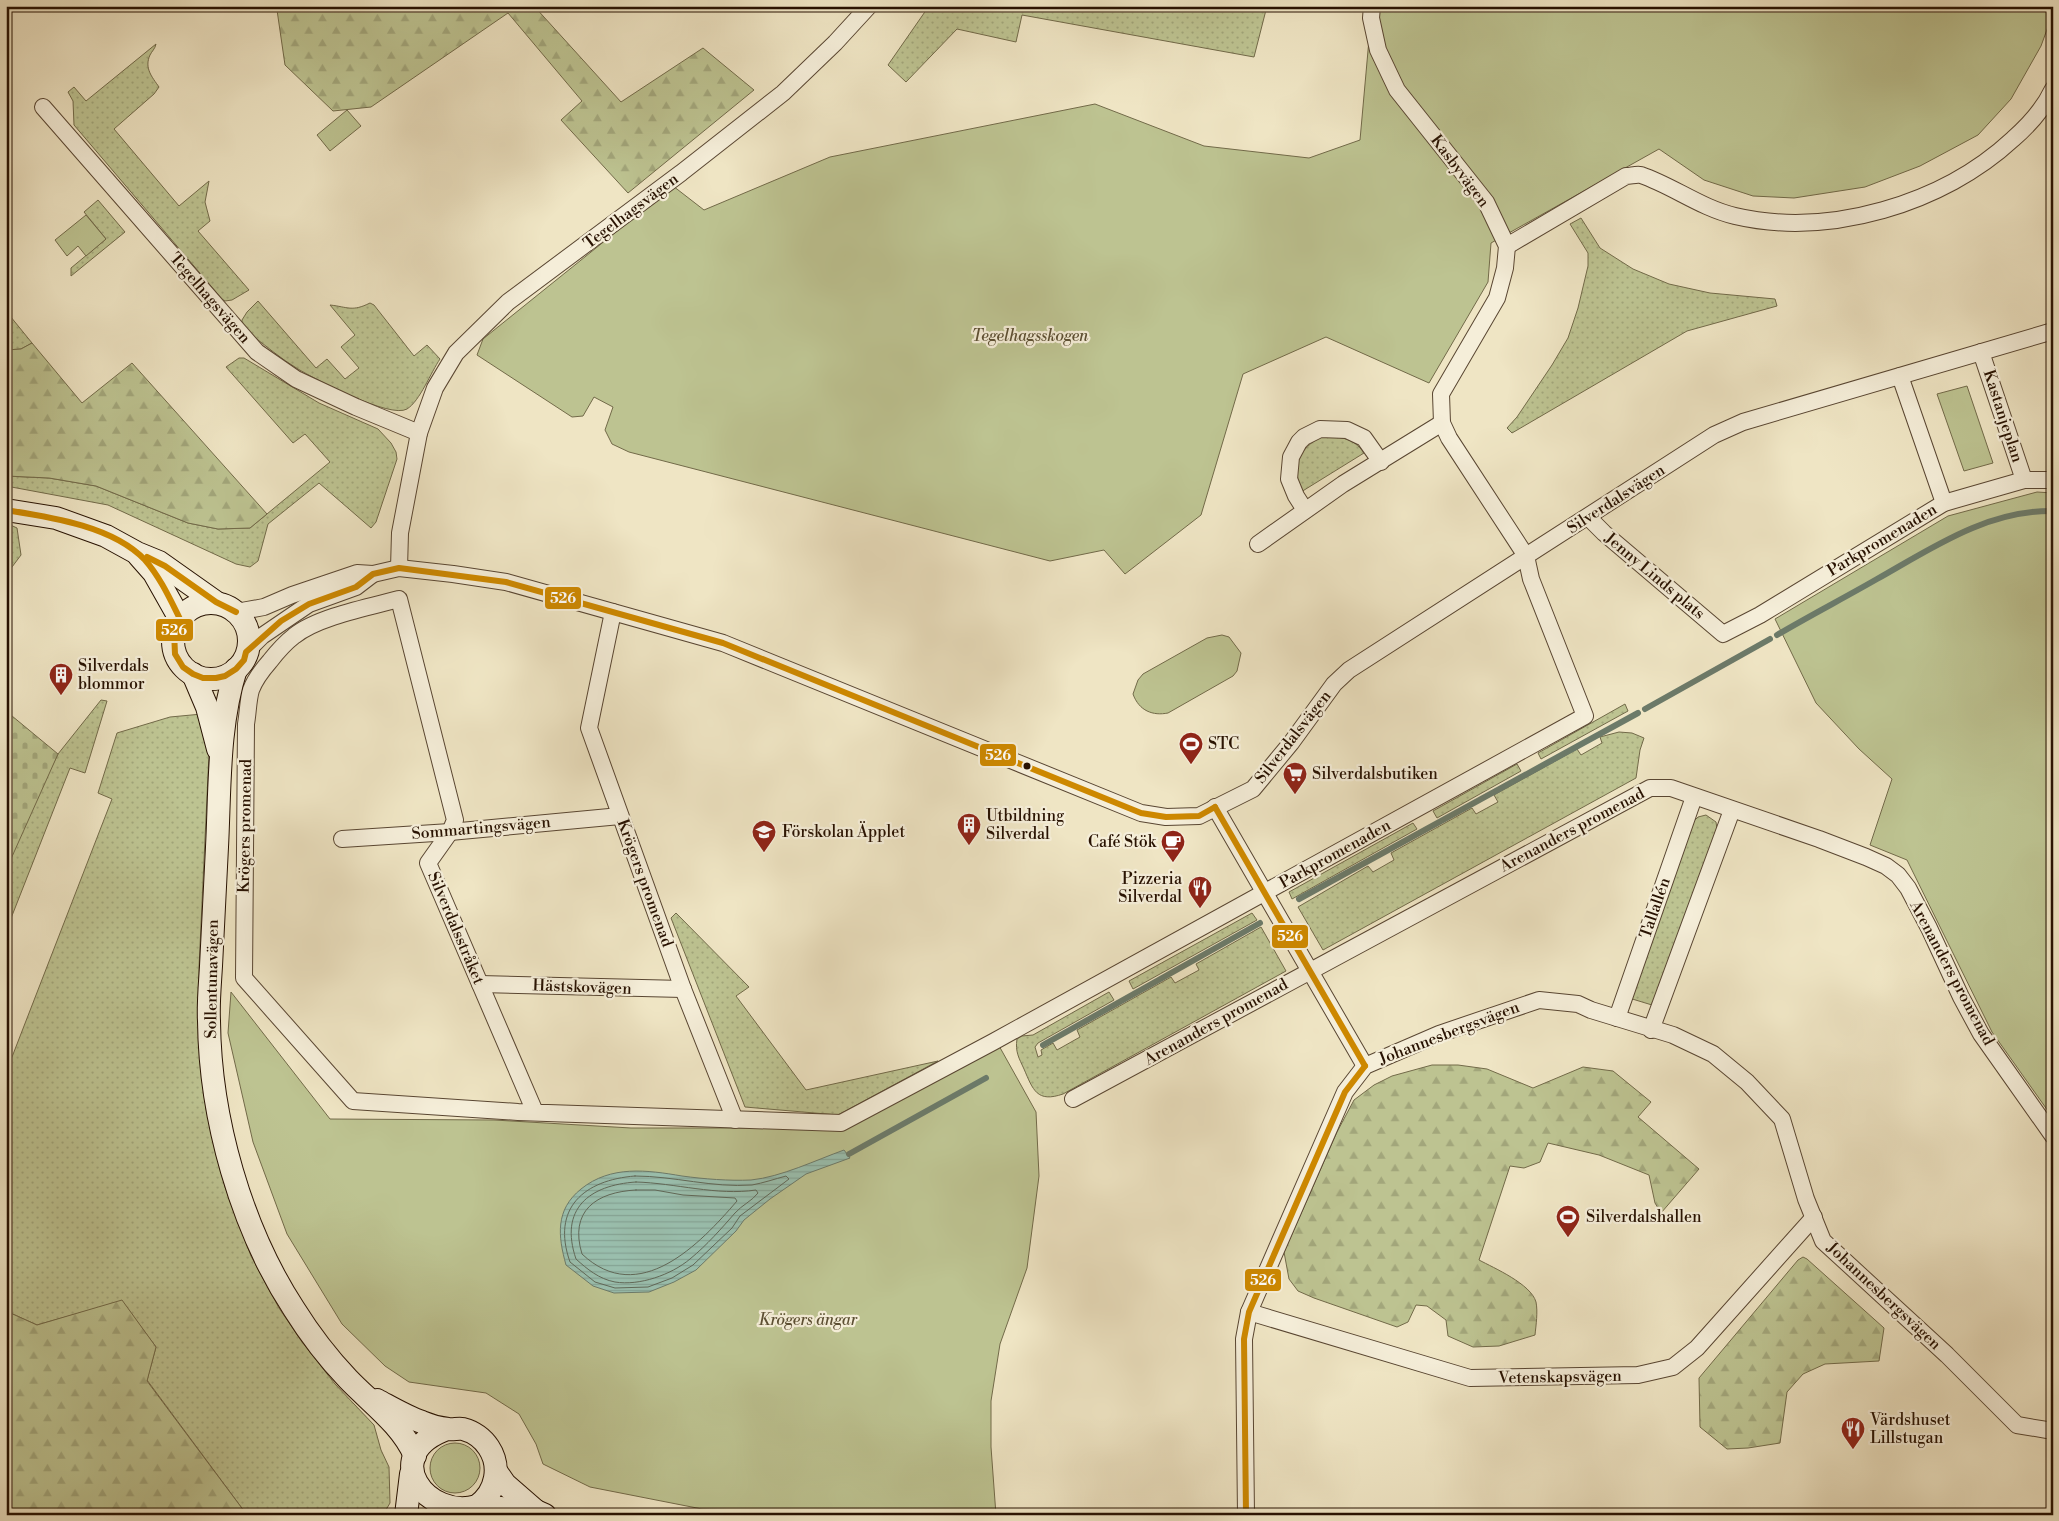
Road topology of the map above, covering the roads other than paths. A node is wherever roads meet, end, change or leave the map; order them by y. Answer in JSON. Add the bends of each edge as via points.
{"nodes":[{"id":1,"x":869,"y":6,"type":"edge"},
{"id":2,"x":1372,"y":6,"type":"edge"},
{"id":3,"x":2053,"y":89,"type":"edge"},
{"id":4,"x":43,"y":107,"type":"dead end"},
{"id":5,"x":1507,"y":246,"type":"junction"},
{"id":6,"x":2053,"y":331,"type":"edge"},
{"id":7,"x":1981,"y":352,"type":"junction"},
{"id":8,"x":1900,"y":376,"type":"junction"},
{"id":9,"x":1442,"y":424,"type":"junction"},
{"id":10,"x":419,"y":433,"type":"junction"},
{"id":11,"x":1381,"y":462,"type":"junction"},
{"id":12,"x":2024,"y":480,"type":"junction"},
{"id":13,"x":2053,"y":480,"type":"edge"},
{"id":14,"x":1944,"y":503,"type":"junction"},
{"id":15,"x":6,"y":510,"type":"edge"},
{"id":16,"x":1305,"y":510,"type":"junction"},
{"id":17,"x":1589,"y":518,"type":"junction"},
{"id":18,"x":1258,"y":544,"type":"dead end"},
{"id":19,"x":137,"y":553,"type":"junction"},
{"id":20,"x":1526,"y":556,"type":"junction"},
{"id":21,"x":399,"y":568,"type":"junction"},
{"id":22,"x":373,"y":574,"type":"junction"},
{"id":23,"x":227,"y":608,"type":"junction"},
{"id":24,"x":613,"y":612,"type":"junction"},
{"id":25,"x":180,"y":619,"type":"junction"},
{"id":26,"x":1723,"y":634,"type":"joint"},
{"id":27,"x":241,"y":661,"type":"junction"},
{"id":28,"x":193,"y":674,"type":"junction"},
{"id":29,"x":222,"y":762,"type":"junction"},
{"id":30,"x":1694,"y":797,"type":"junction"},
{"id":31,"x":1215,"y":807,"type":"junction"},
{"id":32,"x":1732,"y":810,"type":"junction"},
{"id":33,"x":620,"y":816,"type":"junction"},
{"id":34,"x":450,"y":832,"type":"junction"},
{"id":35,"x":342,"y":839,"type":"dead end"},
{"id":36,"x":1264,"y":893,"type":"junction"},
{"id":37,"x":1308,"y":971,"type":"junction"},
{"id":38,"x":480,"y":984,"type":"junction"},
{"id":39,"x":683,"y":989,"type":"junction"},
{"id":40,"x":1617,"y":1018,"type":"junction"},
{"id":41,"x":1651,"y":1030,"type":"junction"},
{"id":42,"x":1365,"y":1066,"type":"junction"},
{"id":43,"x":1073,"y":1099,"type":"dead end"},
{"id":44,"x":353,"y":1101,"type":"joint"},
{"id":45,"x":535,"y":1112,"type":"junction"},
{"id":46,"x":735,"y":1120,"type":"junction"},
{"id":47,"x":2053,"y":1136,"type":"edge"},
{"id":48,"x":1814,"y":1218,"type":"junction"},
{"id":49,"x":1249,"y":1312,"type":"junction"},
{"id":50,"x":365,"y":1394,"type":"junction"},
{"id":51,"x":447,"y":1429,"type":"junction"},
{"id":52,"x":2053,"y":1431,"type":"edge"},
{"id":53,"x":413,"y":1463,"type":"junction"},
{"id":54,"x":496,"y":1471,"type":"junction"},
{"id":55,"x":477,"y":1506,"type":"junction"},
{"id":56,"x":540,"y":1513,"type":"edge"},
{"id":57,"x":450,"y":1514,"type":"edge"},
{"id":58,"x":406,"y":1515,"type":"edge"},
{"id":59,"x":1246,"y":1515,"type":"edge"}],
"edges":[{"from":1,"to":10,"type":"street","name":"Tegelhagsvägen","via":[[783,93],[508,302],[456,353],[435,388]]},
{"from":2,"to":5,"type":"street","name":"Kasbyvägen","via":[[1371,18],[1378,50],[1397,90],[1486,202]]},
{"from":3,"to":5,"type":"street","via":[[2023,130],[1997,154],[1953,183],[1903,205],[1834,220],[1798,224],[1764,222],[1704,206],[1639,174],[1626,176]]},
{"from":4,"to":10,"type":"street","name":"Tegelhagsvägen","via":[[257,352],[296,379]]},
{"from":5,"to":9,"type":"street","via":[[1497,298],[1441,394]]},
{"from":6,"to":7,"type":"street","name":"Silverdalsvägen"},
{"from":7,"to":8,"type":"street","name":"Silverdalsvägen"},
{"from":7,"to":12,"type":"street","name":"Kastanjeplan"},
{"from":8,"to":14,"type":"street"},
{"from":8,"to":17,"type":"street","name":"Silverdalsvägen","via":[[1743,422],[1714,435]]},
{"from":9,"to":11,"type":"street"},
{"from":9,"to":20,"type":"street"},
{"from":10,"to":21,"type":"street","name":"Tegelhagsvägen","via":[[400,534]]},
{"from":11,"to":16,"type":"street"},
{"from":11,"to":16,"type":"street","via":[[1364,438],[1347,430],[1320,429],[1304,437],[1291,457],[1289,479]]},
{"from":12,"to":13,"type":"street","name":"Parkpromenaden"},
{"from":12,"to":14,"type":"street","name":"Parkpromenaden"},
{"from":14,"to":26,"type":"street","name":"Parkpromenaden","via":[[1760,615]]},
{"from":15,"to":19,"type":"street","via":[[56,518],[106,536]]},
{"from":16,"to":18,"type":"street"},
{"from":17,"to":20,"type":"street","name":"Silverdalsvägen"},
{"from":17,"to":26,"type":"street","name":"Jenny Linds plats"},
{"from":19,"to":23,"type":"street","via":[[159,562]]},
{"from":19,"to":25,"type":"street","via":[[154,573]]},
{"from":20,"to":31,"type":"street","name":"Silverdalsvägen","via":[[1349,670],[1334,684],[1252,789]]},
{"from":20,"to":36,"type":"street","name":"Parkpromenaden","via":[[1531,579],[1585,716]]},
{"from":21,"to":22,"type":"street","name":"Silverdalsvägen"},
{"from":21,"to":24,"type":"street","name":"Silverdalsvägen","via":[[506,582]]},
{"from":22,"to":23,"type":"street","name":"Silverdalsvägen","via":[[357,573],[264,607]]},
{"from":22,"to":27,"type":"street","name":"Silverdalsvägen","via":[[356,587],[308,604],[262,636]]},
{"from":23,"to":25,"type":"street","via":[[209,602],[192,608]]},
{"from":23,"to":27,"type":"street","via":[[245,623],[249,641]]},
{"from":24,"to":31,"type":"street","name":"Silverdalsvägen","via":[[723,643],[1141,814],[1200,816]]},
{"from":24,"to":33,"type":"street","name":"Krögers promenad","via":[[589,728]]},
{"from":25,"to":28,"type":"street","via":[[174,631],[175,654],[183,667]]},
{"from":27,"to":28,"type":"street","via":[[225,676],[203,678]]},
{"from":27,"to":29,"type":"street","name":"Sollentunavägen","via":[[228,704]]},
{"from":28,"to":29,"type":"street","name":"Sollentunavägen","via":[[207,707]]},
{"from":29,"to":50,"type":"street","name":"Sollentunavägen","via":[[209,1022],[217,1112],[237,1187],[267,1262],[293,1308],[322,1349]]},
{"from":30,"to":32,"type":"street","name":"Arenanders promenad"},
{"from":30,"to":37,"type":"street","name":"Arenanders promenad","via":[[1671,788],[1650,788]]},
{"from":30,"to":40,"type":"street","name":"Tallallén"},
{"from":31,"to":36,"type":"street"},
{"from":32,"to":41,"type":"street"},
{"from":32,"to":47,"type":"street","name":"Arenanders promenad","via":[[1856,853],[1898,875],[1908,888],[1981,1034]]},
{"from":33,"to":34,"type":"street","name":"Sommartingsvägen"},
{"from":33,"to":39,"type":"street","name":"Krögers promenad"},
{"from":34,"to":35,"type":"street","name":"Sommartingsvägen"},
{"from":34,"to":38,"type":"street","name":"Silverdalsstråket","via":[[428,863]]},
{"from":34,"to":44,"type":"street","name":"Krögers promenad","via":[[455,820],[399,599],[312,625],[295,635],[264,668],[252,688],[246,724],[244,978]]},
{"from":36,"to":37,"type":"street"},
{"from":36,"to":46,"type":"street","name":"Parkpromenaden","via":[[842,1123]]},
{"from":37,"to":42,"type":"street"},
{"from":37,"to":43,"type":"street","name":"Arenanders promenad"},
{"from":38,"to":39,"type":"street","name":"Hästskovägen"},
{"from":38,"to":45,"type":"street","name":"Silverdalsstråket"},
{"from":39,"to":46,"type":"street","name":"Krögers promenad"},
{"from":40,"to":41,"type":"street","name":"Johannesbergsvägen"},
{"from":40,"to":42,"type":"street","name":"Johannesbergsvägen","via":[[1578,1004],[1539,1000],[1439,1034]]},
{"from":41,"to":48,"type":"street","name":"Johannesbergsvägen","via":[[1712,1054],[1747,1082],[1782,1119]]},
{"from":42,"to":49,"type":"street","name":"Johannesbergsvägen","via":[[1345,1092]]},
{"from":44,"to":45,"type":"street","name":"Parkpromenaden"},
{"from":45,"to":46,"type":"street","name":"Parkpromenaden"},
{"from":48,"to":49,"type":"street","name":"Vetenskapsvägen","via":[[1697,1348],[1673,1366],[1638,1375],[1470,1378]]},
{"from":48,"to":52,"type":"street","name":"Johannesbergsvägen","via":[[1823,1241],[1947,1355],[2017,1425]]},
{"from":49,"to":59,"type":"street","name":"Johannesbergsvägen","via":[[1244,1339]]},
{"from":50,"to":51,"type":"street","name":"Sollentunavägen","via":[[422,1422]]},
{"from":50,"to":53,"type":"street","name":"Sollentunavägen","via":[[405,1438]]},
{"from":51,"to":53,"type":"street","via":[[427,1439]]},
{"from":51,"to":54,"type":"street","name":"Sollentunavägen","via":[[462,1429],[476,1434],[487,1444],[494,1457]]},
{"from":53,"to":57,"type":"street","name":"Sollentunavägen","via":[[414,1483],[424,1499]]},
{"from":53,"to":58,"type":"street"},
{"from":54,"to":55,"type":"street","via":[[494,1486]]},
{"from":54,"to":56,"type":"street","name":"Sollentunavägen","via":[[505,1484]]},
{"from":55,"to":56,"type":"street","name":"Sollentunavägen"},
{"from":55,"to":57,"type":"street","name":"Sollentunavägen"}]}
